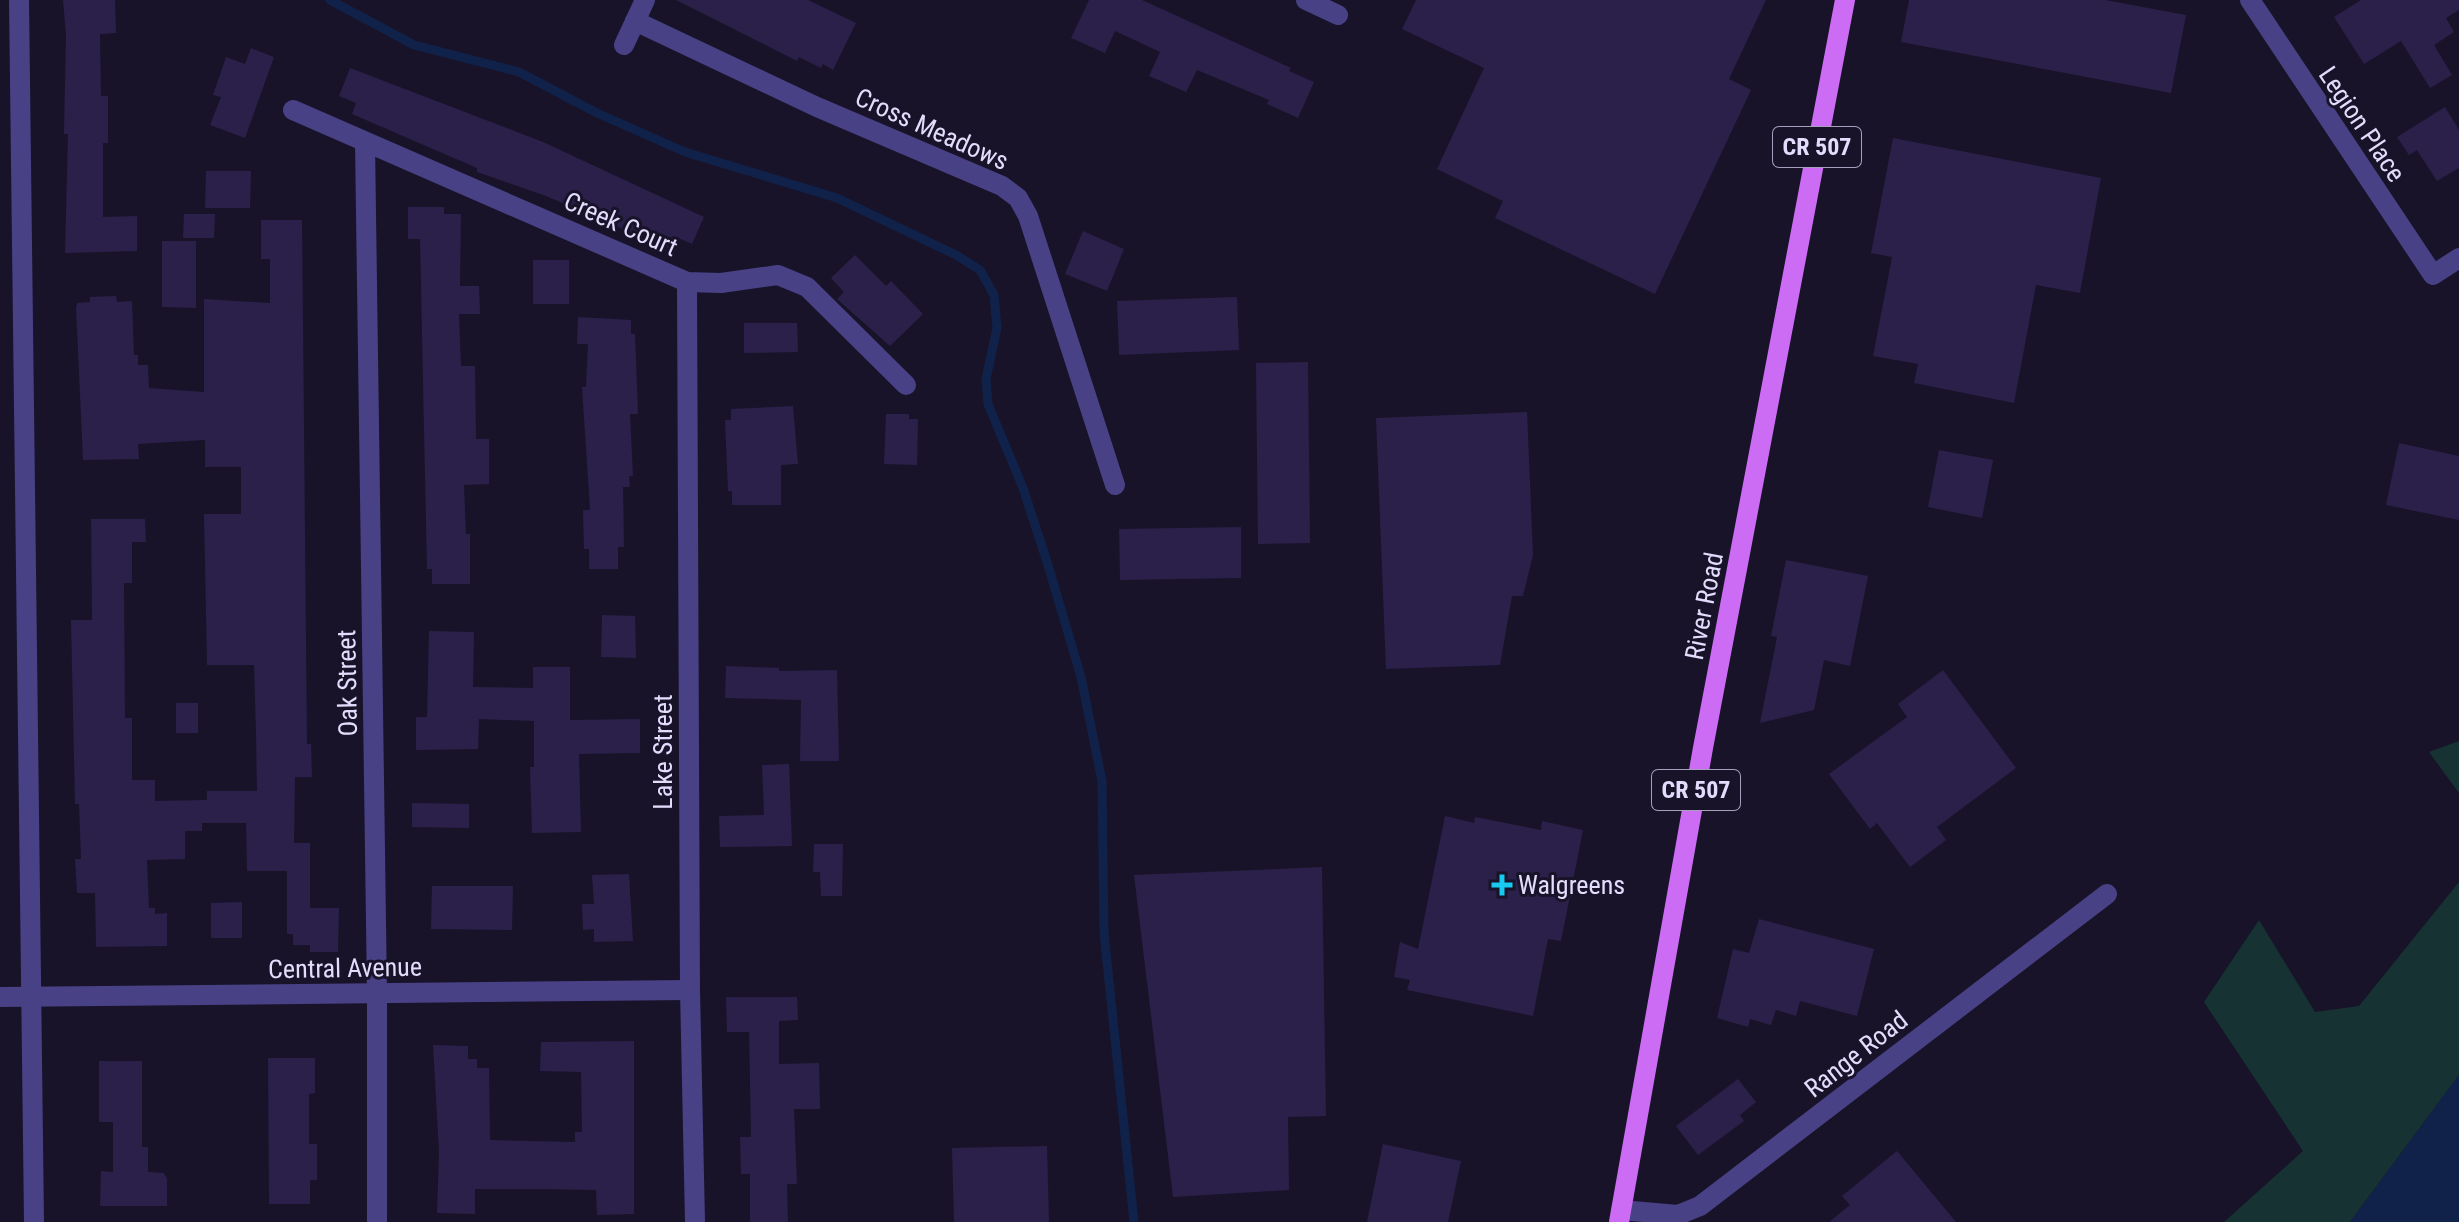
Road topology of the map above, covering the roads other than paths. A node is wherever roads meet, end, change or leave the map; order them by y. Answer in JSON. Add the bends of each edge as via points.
{"nodes":[{"id":1,"x":19,"y":0,"type":"edge"},
{"id":2,"x":645,"y":0,"type":"edge"},
{"id":3,"x":1306,"y":0,"type":"edge"},
{"id":4,"x":1845,"y":0,"type":"edge"},
{"id":5,"x":2250,"y":0,"type":"edge"},
{"id":6,"x":1338,"y":15,"type":"dead end"},
{"id":7,"x":635,"y":21,"type":"junction"},
{"id":8,"x":624,"y":45,"type":"dead end"},
{"id":9,"x":293,"y":110,"type":"dead end"},
{"id":10,"x":365,"y":142,"type":"junction"},
{"id":11,"x":2459,"y":258,"type":"edge"},
{"id":12,"x":687,"y":282,"type":"junction"},
{"id":13,"x":906,"y":385,"type":"dead end"},
{"id":14,"x":1115,"y":485,"type":"dead end"},
{"id":15,"x":2107,"y":894,"type":"dead end"},
{"id":16,"x":690,"y":990,"type":"junction"},
{"id":17,"x":377,"y":993,"type":"junction"},
{"id":18,"x":0,"y":997,"type":"edge"},
{"id":19,"x":31,"y":997,"type":"junction"},
{"id":20,"x":1620,"y":1216,"type":"edge"},
{"id":21,"x":34,"y":1222,"type":"edge"},
{"id":22,"x":377,"y":1222,"type":"edge"},
{"id":23,"x":695,"y":1222,"type":"edge"}],
"edges":[{"from":1,"to":19,"type":"street"},
{"from":2,"to":7,"type":"street"},
{"from":3,"to":6,"type":"street"},
{"from":4,"to":20,"type":"main road","name":"River Road","number":"CR 507"},
{"from":5,"to":11,"type":"street","name":"Legion Place","via":[[2433,275]]},
{"from":7,"to":8,"type":"street"},
{"from":7,"to":14,"type":"street","name":"Cross Meadows","via":[[803,101],[1002,186],[1018,198]]},
{"from":9,"to":10,"type":"street","name":"Creek Court"},
{"from":10,"to":12,"type":"street","name":"Creek Court"},
{"from":10,"to":17,"type":"street","name":"Oak Street"},
{"from":12,"to":13,"type":"street","name":"Creek Court","via":[[778,275],[807,287]]},
{"from":12,"to":16,"type":"street","name":"Lake Street"},
{"from":15,"to":20,"type":"street","name":"Range Road","via":[[1700,1206],[1678,1215]]},
{"from":16,"to":17,"type":"street","name":"Central Avenue"},
{"from":16,"to":23,"type":"street","name":"Lake Street"},
{"from":17,"to":19,"type":"street","name":"Central Avenue"},
{"from":17,"to":22,"type":"street","name":"Oak Street"},
{"from":18,"to":19,"type":"street","name":"Central Avenue"},
{"from":19,"to":21,"type":"street"}]}
